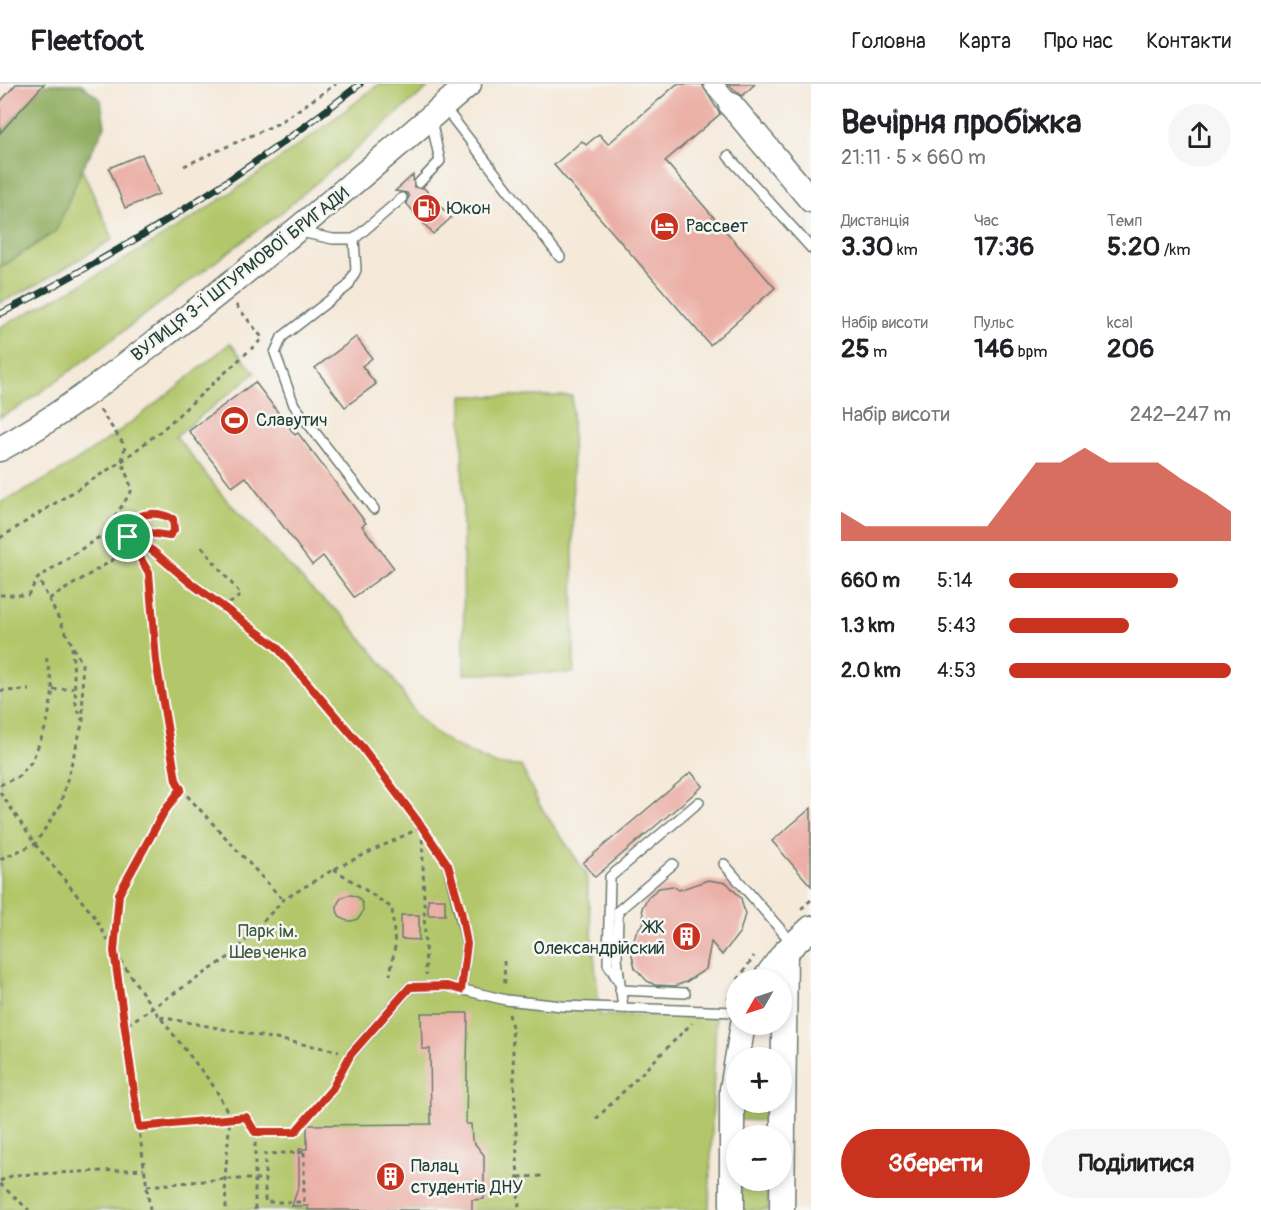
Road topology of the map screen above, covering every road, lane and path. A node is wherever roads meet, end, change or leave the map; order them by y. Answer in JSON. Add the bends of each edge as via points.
{"nodes":[{"id":1,"x":336,"y":84,"type":"edge"},
{"id":2,"x":470,"y":84,"type":"edge"},
{"id":3,"x":713,"y":84,"type":"edge"},
{"id":4,"x":731,"y":105,"type":"joint"},
{"id":5,"x":437,"y":112,"type":"junction"},
{"id":6,"x":728,"y":156,"type":"dead end"},
{"id":7,"x":184,"y":166,"type":"dead end"},
{"id":8,"x":419,"y":183,"type":"dead end"},
{"id":9,"x":402,"y":198,"type":"dead end"},
{"id":10,"x":811,"y":200,"type":"edge"},
{"id":11,"x":298,"y":231,"type":"junction"},
{"id":12,"x":354,"y":239,"type":"junction"},
{"id":13,"x":811,"y":248,"type":"edge"},
{"id":14,"x":560,"y":257,"type":"dead end"},
{"id":15,"x":251,"y":323,"type":"dead end"},
{"id":16,"x":88,"y":393,"type":"junction"},
{"id":17,"x":0,"y":449,"type":"edge"},
{"id":18,"x":122,"y":461,"type":"junction"},
{"id":19,"x":374,"y":509,"type":"dead end"},
{"id":20,"x":129,"y":523,"type":"junction"},
{"id":21,"x":104,"y":534,"type":"junction"},
{"id":22,"x":128,"y":537,"type":"junction"},
{"id":23,"x":0,"y":538,"type":"edge"},
{"id":24,"x":134,"y":547,"type":"junction"},
{"id":25,"x":202,"y":547,"type":"dead end"},
{"id":26,"x":38,"y":578,"type":"junction"},
{"id":27,"x":0,"y":595,"type":"edge"},
{"id":28,"x":49,"y":599,"type":"junction"},
{"id":29,"x":225,"y":608,"type":"junction"},
{"id":30,"x":72,"y":645,"type":"junction"},
{"id":31,"x":46,"y":656,"type":"dead end"},
{"id":32,"x":74,"y":688,"type":"junction"},
{"id":33,"x":28,"y":690,"type":"dead end"},
{"id":34,"x":53,"y":690,"type":"junction"},
{"id":35,"x":0,"y":691,"type":"edge"},
{"id":36,"x":83,"y":722,"type":"junction"},
{"id":37,"x":0,"y":785,"type":"edge"},
{"id":38,"x":181,"y":789,"type":"junction"},
{"id":39,"x":0,"y":792,"type":"edge"},
{"id":40,"x":699,"y":802,"type":"dead end"},
{"id":41,"x":422,"y":827,"type":"junction"},
{"id":42,"x":35,"y":844,"type":"junction"},
{"id":43,"x":0,"y":859,"type":"edge"},
{"id":44,"x":673,"y":864,"type":"dead end"},
{"id":45,"x":724,"y":864,"type":"dead end"},
{"id":46,"x":448,"y":865,"type":"joint"},
{"id":47,"x":334,"y":869,"type":"junction"},
{"id":48,"x":283,"y":900,"type":"junction"},
{"id":49,"x":797,"y":941,"type":"edge"},
{"id":50,"x":114,"y":951,"type":"junction"},
{"id":51,"x":504,"y":961,"type":"dead end"},
{"id":52,"x":773,"y":969,"type":"edge"},
{"id":53,"x":390,"y":975,"type":"dead end"},
{"id":54,"x":620,"y":986,"type":"junction"},
{"id":55,"x":426,"y":987,"type":"junction"},
{"id":56,"x":461,"y":990,"type":"junction"},
{"id":57,"x":685,"y":993,"type":"dead end"},
{"id":58,"x":506,"y":1000,"type":"junction"},
{"id":59,"x":152,"y":1007,"type":"junction"},
{"id":60,"x":623,"y":1008,"type":"junction"},
{"id":61,"x":705,"y":1011,"type":"junction"},
{"id":62,"x":726,"y":1012,"type":"edge"},
{"id":63,"x":160,"y":1017,"type":"junction"},
{"id":64,"x":125,"y":1026,"type":"junction"},
{"id":65,"x":741,"y":1035,"type":"edge"},
{"id":66,"x":351,"y":1054,"type":"junction"},
{"id":67,"x":231,"y":1117,"type":"junction"},
{"id":68,"x":596,"y":1119,"type":"dead end"},
{"id":69,"x":139,"y":1127,"type":"junction"},
{"id":70,"x":255,"y":1132,"type":"junction"},
{"id":71,"x":144,"y":1169,"type":"junction"},
{"id":72,"x":543,"y":1176,"type":"dead end"},
{"id":73,"x":519,"y":1177,"type":"junction"},
{"id":74,"x":225,"y":1179,"type":"junction"},
{"id":75,"x":255,"y":1179,"type":"junction"},
{"id":76,"x":265,"y":1179,"type":"junction"},
{"id":77,"x":0,"y":1183,"type":"edge"},
{"id":78,"x":147,"y":1186,"type":"junction"},
{"id":79,"x":29,"y":1210,"type":"edge"},
{"id":80,"x":150,"y":1210,"type":"edge"},
{"id":81,"x":226,"y":1210,"type":"edge"},
{"id":82,"x":255,"y":1210,"type":"edge"},
{"id":83,"x":519,"y":1210,"type":"edge"},
{"id":84,"x":732,"y":1210,"type":"edge"},
{"id":85,"x":782,"y":1210,"type":"edge"}],
"edges":[{"from":1,"to":7,"type":"path","via":[[279,123]]},
{"from":2,"to":5,"type":"street","name":"ВУЛИЦЯ 3-Ї ШТУРМОВОЇ БРИГАДИ"},
{"from":3,"to":4,"type":"street"},
{"from":4,"to":10,"type":"street"},
{"from":5,"to":8,"type":"lane","via":[[440,161]]},
{"from":5,"to":11,"type":"street","name":"ВУЛИЦЯ 3-Ї ШТУРМОВОЇ БРИГАДИ"},
{"from":5,"to":14,"type":"lane"},
{"from":6,"to":13,"type":"lane"},
{"from":9,"to":12,"type":"lane"},
{"from":11,"to":12,"type":"lane"},
{"from":11,"to":16,"type":"street","name":"ВУЛИЦЯ 3-Ї ШТУРМОВОЇ БРИГАДИ"},
{"from":12,"to":19,"type":"lane","via":[[356,270],[348,286],[282,337],[275,353],[294,405]]},
{"from":15,"to":18,"type":"path","via":[[263,338]]},
{"from":16,"to":17,"type":"street","name":"ВУЛИЦЯ 3-Ї ШТУРМОВОЇ БРИГАДИ"},
{"from":16,"to":18,"type":"path","via":[[125,446]]},
{"from":18,"to":21,"type":"path","via":[[132,490]]},
{"from":18,"to":23,"type":"path"},
{"from":20,"to":20,"type":"path","via":[[161,537],[169,536],[175,524],[173,519],[158,514],[144,514]]},
{"from":20,"to":22,"type":"path"},
{"from":21,"to":22,"type":"path"},
{"from":21,"to":26,"type":"path"},
{"from":22,"to":24,"type":"path"},
{"from":22,"to":29,"type":"path","via":[[153,551]]},
{"from":24,"to":28,"type":"path"},
{"from":24,"to":38,"type":"path","via":[[149,573],[156,661],[176,780]]},
{"from":25,"to":29,"type":"path","via":[[241,594]]},
{"from":26,"to":27,"type":"path","via":[[28,595]]},
{"from":26,"to":28,"type":"path"},
{"from":28,"to":30,"type":"path"},
{"from":29,"to":41,"type":"path","via":[[276,646],[362,747]]},
{"from":30,"to":32,"type":"path"},
{"from":30,"to":36,"type":"path","via":[[82,664]]},
{"from":31,"to":34,"type":"path"},
{"from":32,"to":34,"type":"path"},
{"from":32,"to":36,"type":"path"},
{"from":33,"to":35,"type":"path"},
{"from":34,"to":37,"type":"path","via":[[32,761],[19,776]]},
{"from":36,"to":42,"type":"path","via":[[60,806]]},
{"from":38,"to":48,"type":"path"},
{"from":38,"to":50,"type":"path","via":[[119,894]]},
{"from":39,"to":42,"type":"path"},
{"from":40,"to":54,"type":"lane","via":[[610,877],[608,964]]},
{"from":41,"to":46,"type":"path"},
{"from":41,"to":47,"type":"path"},
{"from":41,"to":55,"type":"path"},
{"from":42,"to":43,"type":"path"},
{"from":42,"to":50,"type":"path","via":[[94,916]]},
{"from":44,"to":54,"type":"lane","via":[[618,911]]},
{"from":45,"to":49,"type":"lane"},
{"from":46,"to":56,"type":"lane","via":[[467,944]]},
{"from":47,"to":48,"type":"path"},
{"from":47,"to":53,"type":"path","via":[[392,908],[394,946]]},
{"from":48,"to":59,"type":"path","via":[[232,956]]},
{"from":49,"to":52,"type":"street"},
{"from":49,"to":85,"type":"street"},
{"from":50,"to":59,"type":"path"},
{"from":50,"to":64,"type":"path"},
{"from":51,"to":58,"type":"path"},
{"from":54,"to":57,"type":"lane"},
{"from":54,"to":60,"type":"lane"},
{"from":55,"to":56,"type":"lane"},
{"from":55,"to":66,"type":"lane","via":[[410,987]]},
{"from":56,"to":58,"type":"lane"},
{"from":58,"to":60,"type":"lane"},
{"from":58,"to":73,"type":"path","via":[[512,1027]]},
{"from":59,"to":63,"type":"path"},
{"from":59,"to":64,"type":"path"},
{"from":60,"to":61,"type":"lane"},
{"from":61,"to":62,"type":"lane"},
{"from":61,"to":68,"type":"path"},
{"from":63,"to":66,"type":"path"},
{"from":63,"to":67,"type":"path","via":[[215,1088]]},
{"from":64,"to":69,"type":"path"},
{"from":65,"to":84,"type":"street","via":[[732,1089]]},
{"from":66,"to":70,"type":"path","via":[[332,1089],[295,1132]]},
{"from":67,"to":69,"type":"path"},
{"from":67,"to":70,"type":"path","via":[[246,1117]]},
{"from":67,"to":74,"type":"path"},
{"from":69,"to":71,"type":"path"},
{"from":70,"to":75,"type":"path"},
{"from":71,"to":77,"type":"path","via":[[14,1175]]},
{"from":71,"to":78,"type":"path"},
{"from":72,"to":73,"type":"path"},
{"from":73,"to":83,"type":"path"},
{"from":74,"to":75,"type":"path"},
{"from":74,"to":78,"type":"path"},
{"from":74,"to":81,"type":"path"},
{"from":75,"to":76,"type":"path"},
{"from":75,"to":82,"type":"path"},
{"from":76,"to":76,"type":"path","via":[[265,1154],[304,1152],[304,1202],[265,1202]]},
{"from":77,"to":79,"type":"path"},
{"from":78,"to":80,"type":"path"}]}
